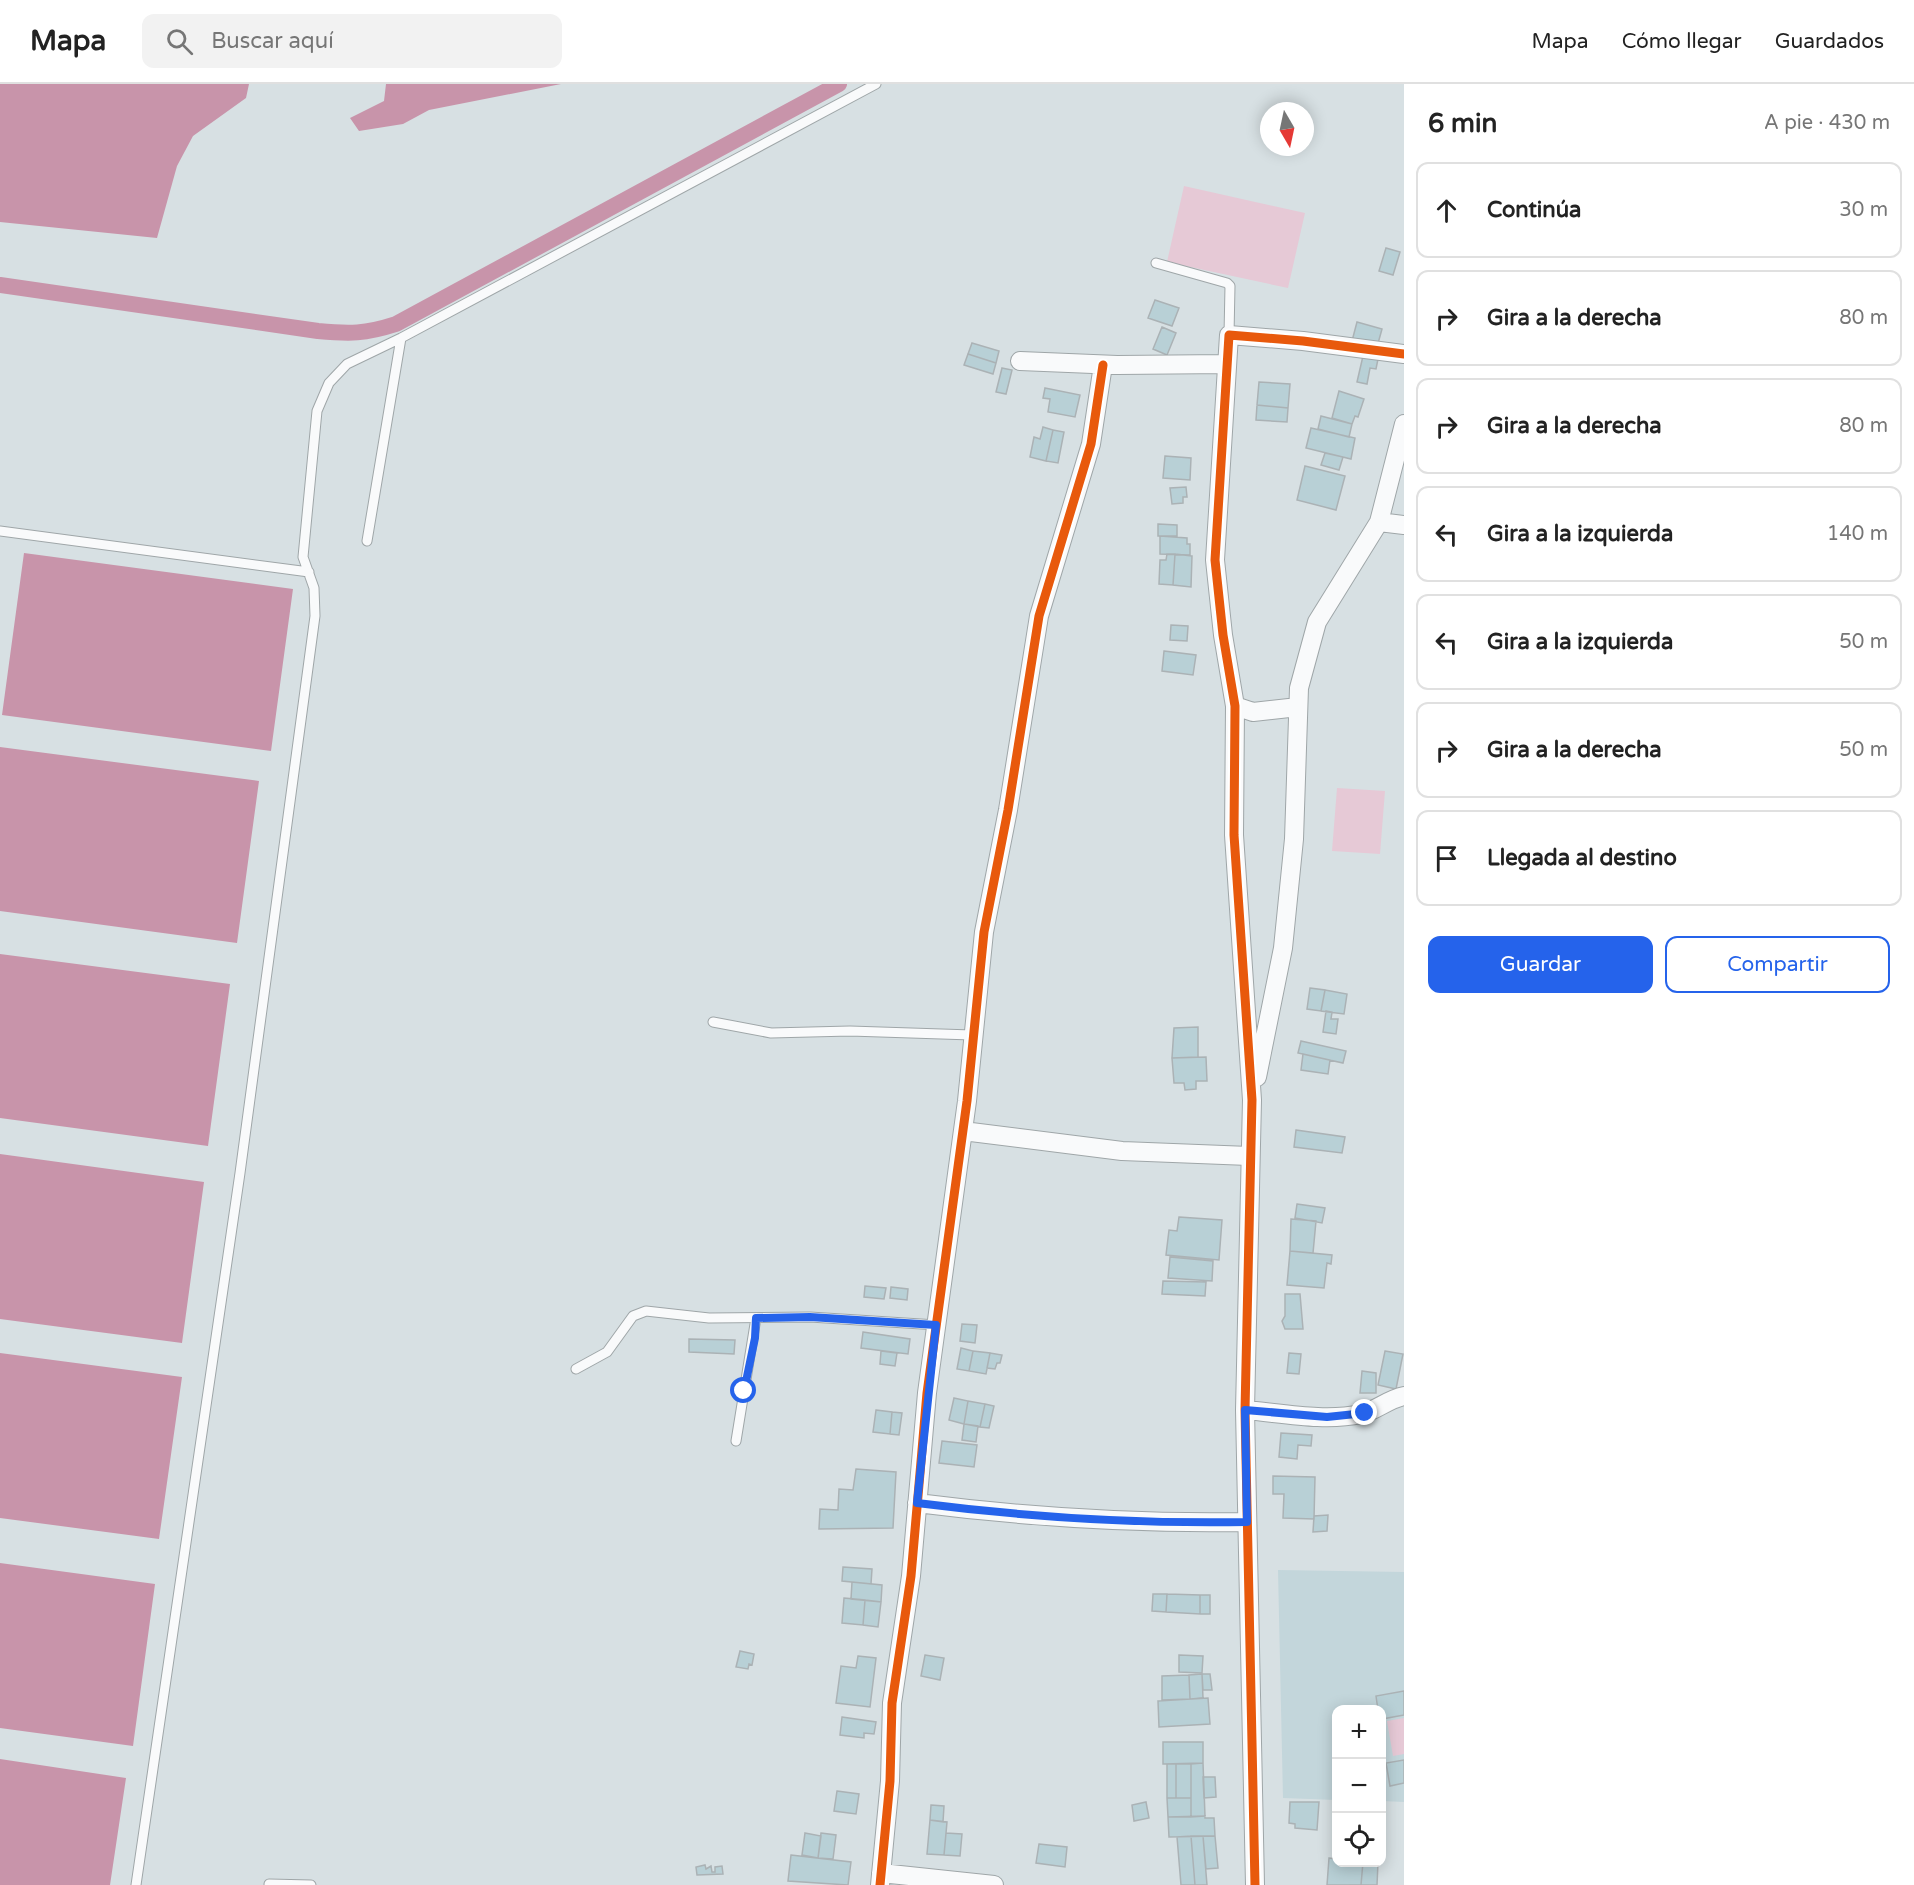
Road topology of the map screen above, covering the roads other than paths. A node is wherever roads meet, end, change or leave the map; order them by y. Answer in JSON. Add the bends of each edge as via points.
{"nodes":[{"id":1,"x":876,"y":84,"type":"edge"},
{"id":2,"x":1156,"y":263,"type":"dead end"},
{"id":3,"x":1229,"y":335,"type":"junction"},
{"id":4,"x":401,"y":338,"type":"junction"},
{"id":5,"x":1404,"y":354,"type":"edge"},
{"id":6,"x":1020,"y":361,"type":"dead end"},
{"id":7,"x":1227,"y":364,"type":"junction"},
{"id":8,"x":1103,"y":365,"type":"junction"},
{"id":9,"x":1404,"y":424,"type":"edge"},
{"id":10,"x":1379,"y":522,"type":"junction"},
{"id":11,"x":1404,"y":525,"type":"edge"},
{"id":12,"x":0,"y":531,"type":"edge"},
{"id":13,"x":367,"y":542,"type":"dead end"},
{"id":14,"x":309,"y":572,"type":"junction"},
{"id":15,"x":1235,"y":706,"type":"junction"},
{"id":16,"x":1298,"y":706,"type":"junction"},
{"id":17,"x":713,"y":1022,"type":"dead end"},
{"id":18,"x":972,"y":1035,"type":"junction"},
{"id":19,"x":1252,"y":1100,"type":"junction"},
{"id":20,"x":963,"y":1131,"type":"junction"},
{"id":21,"x":1249,"y":1156,"type":"junction"},
{"id":22,"x":756,"y":1318,"type":"junction"},
{"id":23,"x":936,"y":1325,"type":"junction"},
{"id":24,"x":576,"y":1370,"type":"dead end"},
{"id":25,"x":1404,"y":1396,"type":"edge"},
{"id":26,"x":1245,"y":1410,"type":"junction"},
{"id":27,"x":736,"y":1441,"type":"dead end"},
{"id":28,"x":917,"y":1503,"type":"junction"},
{"id":29,"x":1247,"y":1522,"type":"junction"},
{"id":30,"x":880,"y":1879,"type":"edge"},
{"id":31,"x":269,"y":1884,"type":"edge"},
{"id":32,"x":136,"y":1885,"type":"edge"},
{"id":33,"x":311,"y":1885,"type":"edge"},
{"id":34,"x":994,"y":1885,"type":"edge"},
{"id":35,"x":1255,"y":1885,"type":"edge"}],
"edges":[{"from":1,"to":4,"type":"lane"},
{"from":2,"to":3,"type":"lane","via":[[1227,283]]},
{"from":3,"to":5,"type":"street"},
{"from":3,"to":7,"type":"street"},
{"from":4,"to":13,"type":"lane"},
{"from":4,"to":14,"type":"lane","via":[[347,364],[329,383],[317,411],[303,557]]},
{"from":6,"to":8,"type":"street"},
{"from":7,"to":8,"type":"street"},
{"from":7,"to":15,"type":"street","via":[[1215,560]]},
{"from":8,"to":18,"type":"street","via":[[1091,444],[1039,616],[984,932]]},
{"from":9,"to":10,"type":"street"},
{"from":10,"to":11,"type":"street"},
{"from":10,"to":16,"type":"street","via":[[1317,622]]},
{"from":12,"to":14,"type":"lane"},
{"from":14,"to":32,"type":"lane","via":[[315,616],[240,1173]]},
{"from":15,"to":16,"type":"street","via":[[1253,712]]},
{"from":15,"to":19,"type":"street","via":[[1234,835]]},
{"from":16,"to":19,"type":"street","via":[[1294,839],[1283,948]]},
{"from":17,"to":18,"type":"lane","via":[[771,1033]]},
{"from":18,"to":20,"type":"street"},
{"from":19,"to":21,"type":"street"},
{"from":20,"to":21,"type":"street","via":[[1122,1151]]},
{"from":20,"to":23,"type":"street"},
{"from":21,"to":26,"type":"street"},
{"from":22,"to":23,"type":"lane","via":[[810,1317]]},
{"from":22,"to":24,"type":"lane","via":[[646,1311],[633,1316],[607,1352]]},
{"from":22,"to":27,"type":"lane"},
{"from":23,"to":28,"type":"street"},
{"from":25,"to":26,"type":"street","via":[[1347,1417]]},
{"from":26,"to":29,"type":"street"},
{"from":28,"to":29,"type":"street","via":[[1156,1524]]},
{"from":28,"to":30,"type":"street","via":[[892,1703],[890,1780]]},
{"from":29,"to":35,"type":"street"},
{"from":30,"to":34,"type":"street"},
{"from":31,"to":33,"type":"lane"}]}
